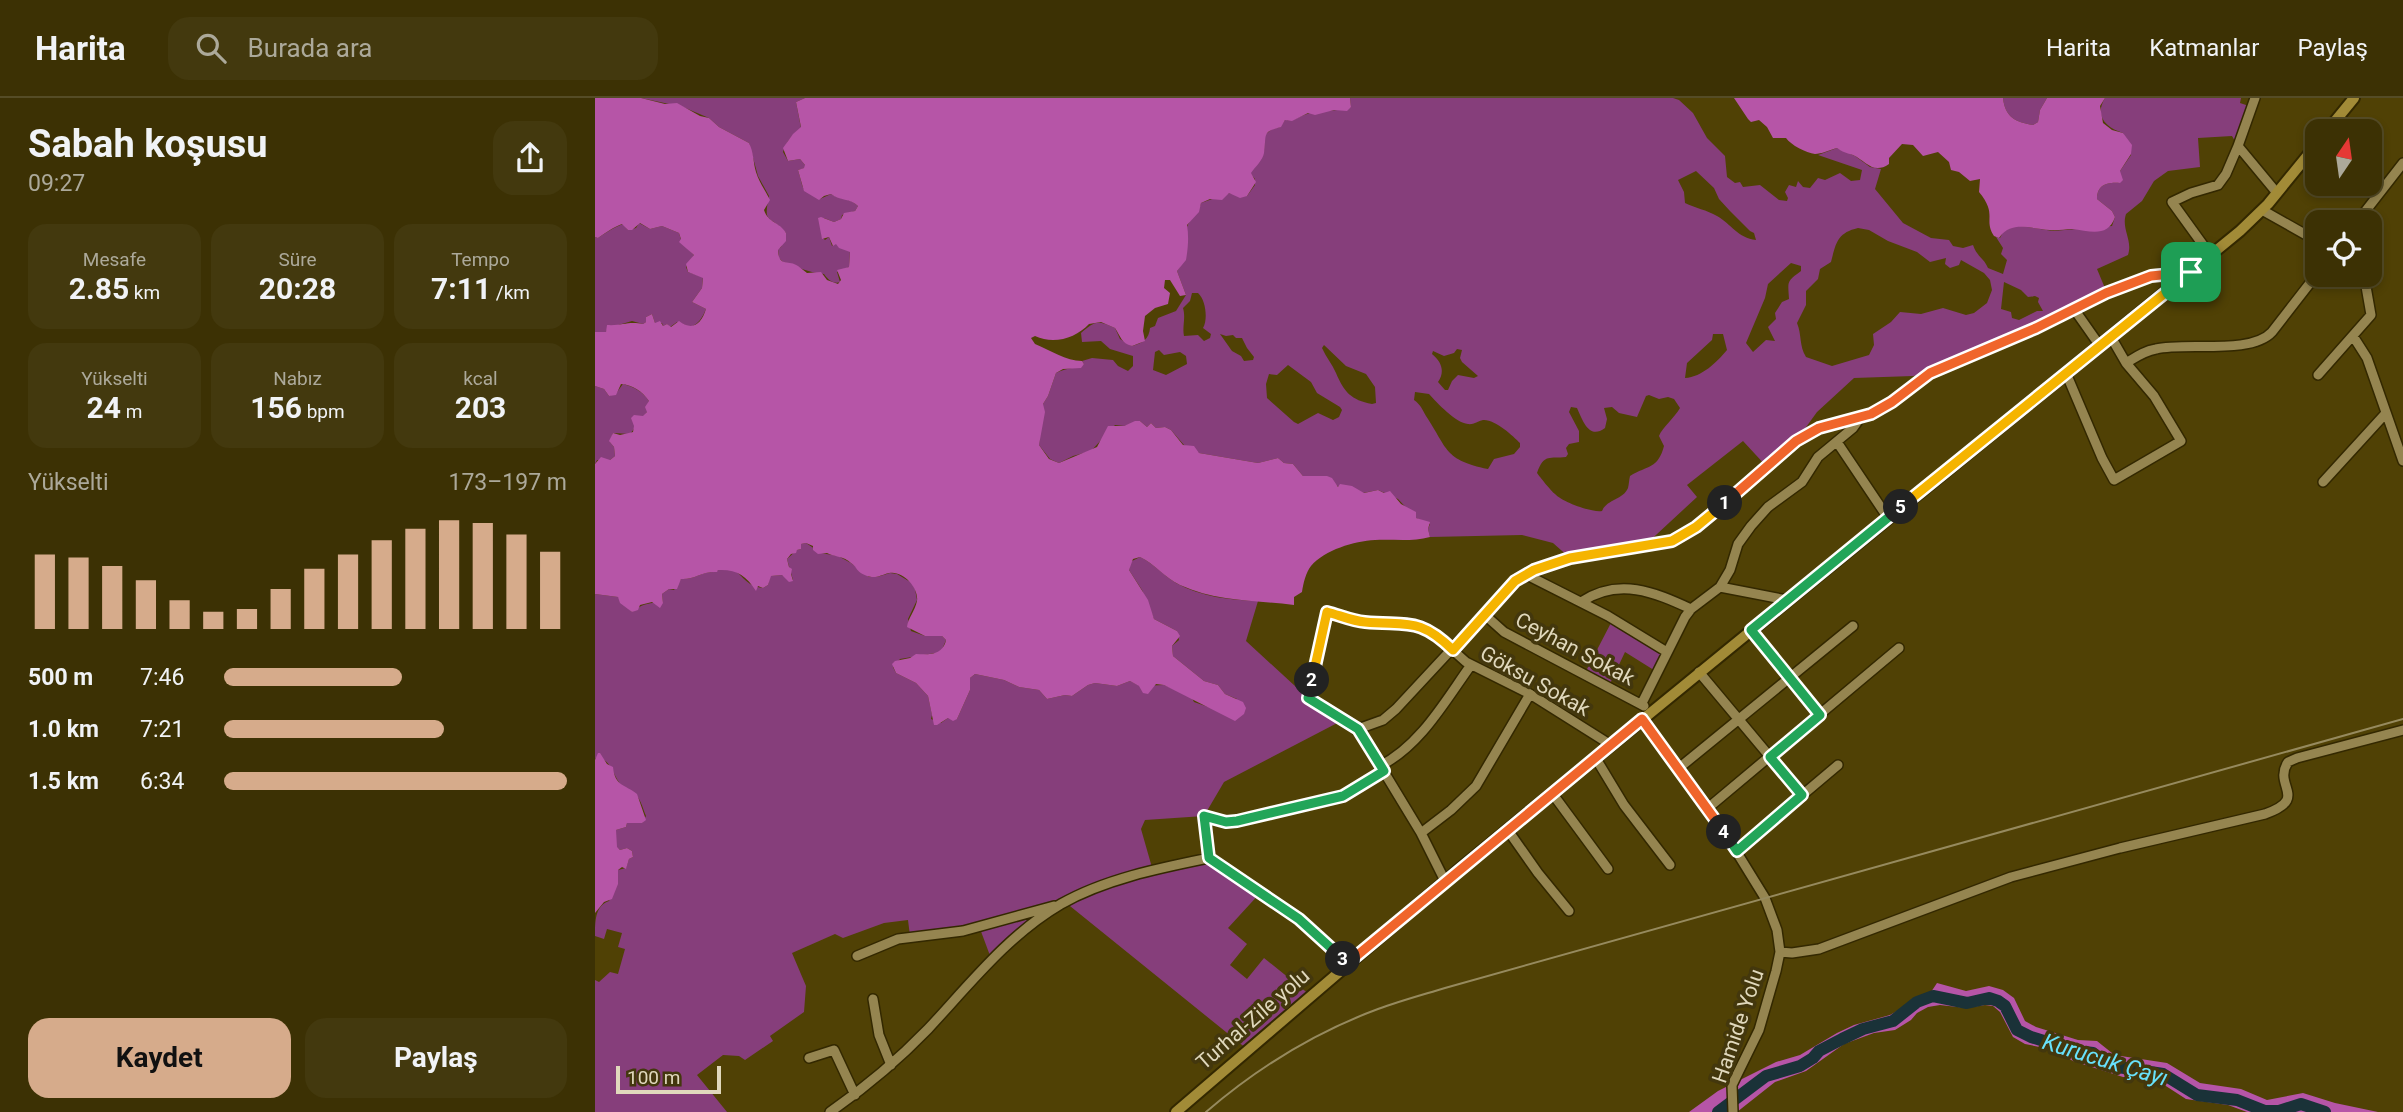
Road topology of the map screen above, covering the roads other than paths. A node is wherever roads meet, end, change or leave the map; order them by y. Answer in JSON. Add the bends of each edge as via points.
{"nodes":[{"id":1,"x":2255,"y":98,"type":"edge"},
{"id":2,"x":2349,"y":99,"type":"edge"},
{"id":3,"x":2335,"y":119,"type":"edge"},
{"id":4,"x":2238,"y":146,"type":"junction"},
{"id":5,"x":2305,"y":159,"type":"edge"},
{"id":6,"x":2403,"y":163,"type":"edge"},
{"id":7,"x":2277,"y":193,"type":"junction"},
{"id":8,"x":2366,"y":210,"type":"edge"},
{"id":9,"x":2262,"y":211,"type":"junction"},
{"id":10,"x":2305,"y":234,"type":"edge"},
{"id":11,"x":2211,"y":256,"type":"junction"},
{"id":12,"x":2191,"y":272,"type":"junction"},
{"id":13,"x":2307,"y":287,"type":"edge"},
{"id":14,"x":2367,"y":287,"type":"edge"},
{"id":15,"x":2074,"y":309,"type":"junction"},
{"id":16,"x":2353,"y":336,"type":"junction"},
{"id":17,"x":2111,"y":337,"type":"junction"},
{"id":18,"x":2100,"y":346,"type":"junction"},
{"id":19,"x":2126,"y":363,"type":"junction"},
{"id":20,"x":2066,"y":373,"type":"junction"},
{"id":21,"x":2318,"y":375,"type":"dead end"},
{"id":22,"x":2386,"y":413,"type":"junction"},
{"id":23,"x":1860,"y":418,"type":"junction"},
{"id":24,"x":1837,"y":442,"type":"junction"},
{"id":25,"x":2403,"y":461,"type":"edge"},
{"id":26,"x":2323,"y":482,"type":"dead end"},
{"id":27,"x":1888,"y":518,"type":"junction"},
{"id":28,"x":1525,"y":574,"type":"junction"},
{"id":29,"x":1720,"y":587,"type":"junction"},
{"id":30,"x":1787,"y":600,"type":"junction"},
{"id":31,"x":1581,"y":602,"type":"junction"},
{"id":32,"x":1691,"y":609,"type":"junction"},
{"id":33,"x":1485,"y":615,"type":"junction"},
{"id":34,"x":1853,"y":626,"type":"dead end"},
{"id":35,"x":1751,"y":630,"type":"junction"},
{"id":36,"x":1899,"y":648,"type":"dead end"},
{"id":37,"x":1453,"y":650,"type":"junction"},
{"id":38,"x":1667,"y":652,"type":"junction"},
{"id":39,"x":1471,"y":665,"type":"junction"},
{"id":40,"x":1699,"y":672,"type":"junction"},
{"id":41,"x":1789,"y":677,"type":"junction"},
{"id":42,"x":1530,"y":694,"type":"junction"},
{"id":43,"x":1642,"y":703,"type":"junction"},
{"id":44,"x":1820,"y":715,"type":"junction"},
{"id":45,"x":1646,"y":716,"type":"junction"},
{"id":46,"x":1738,"y":719,"type":"junction"},
{"id":47,"x":1358,"y":729,"type":"junction"},
{"id":48,"x":2403,"y":730,"type":"edge"},
{"id":49,"x":1611,"y":745,"type":"junction"},
{"id":50,"x":1595,"y":757,"type":"junction"},
{"id":51,"x":1770,"y":757,"type":"junction"},
{"id":52,"x":1838,"y":765,"type":"dead end"},
{"id":53,"x":1382,"y":768,"type":"junction"},
{"id":54,"x":1679,"y":768,"type":"junction"},
{"id":55,"x":1552,"y":793,"type":"junction"},
{"id":56,"x":1802,"y":795,"type":"junction"},
{"id":57,"x":1708,"y":808,"type":"junction"},
{"id":58,"x":1507,"y":830,"type":"junction"},
{"id":59,"x":1421,"y":833,"type":"junction"},
{"id":60,"x":1737,"y":851,"type":"junction"},
{"id":61,"x":1209,"y":858,"type":"junction"},
{"id":62,"x":1670,"y":865,"type":"dead end"},
{"id":63,"x":1608,"y":869,"type":"dead end"},
{"id":64,"x":1445,"y":881,"type":"junction"},
{"id":65,"x":1060,"y":904,"type":"junction"},
{"id":66,"x":1569,"y":911,"type":"dead end"},
{"id":67,"x":1780,"y":952,"type":"junction"},
{"id":68,"x":857,"y":956,"type":"dead end"},
{"id":69,"x":1348,"y":963,"type":"junction"},
{"id":70,"x":873,"y":999,"type":"dead end"},
{"id":71,"x":809,"y":1058,"type":"dead end"},
{"id":72,"x":891,"y":1065,"type":"junction"},
{"id":73,"x":855,"y":1095,"type":"junction"},
{"id":74,"x":830,"y":1112,"type":"edge"},
{"id":75,"x":1176,"y":1112,"type":"edge"},
{"id":76,"x":1733,"y":1112,"type":"edge"}],
"edges":[{"from":1,"to":4,"type":"street"},
{"from":2,"to":3,"type":"main road"},
{"from":4,"to":7,"type":"street"},
{"from":4,"to":11,"type":"street","via":[[2218,185],[2172,202]]},
{"from":5,"to":7,"type":"main road","name":"Turhal-Zile yolu"},
{"from":6,"to":8,"type":"street"},
{"from":7,"to":9,"type":"main road","name":"Turhal-Zile yolu"},
{"from":9,"to":10,"type":"street"},
{"from":9,"to":11,"type":"main road","name":"Turhal-Zile yolu"},
{"from":11,"to":12,"type":"main road","name":"Turhal-Zile yolu"},
{"from":12,"to":15,"type":"street","via":[[2151,276]]},
{"from":12,"to":17,"type":"main road","name":"Turhal-Zile yolu"},
{"from":13,"to":19,"type":"street","via":[[2264,339],[2156,349]]},
{"from":14,"to":16,"type":"street","via":[[2372,312]]},
{"from":15,"to":18,"type":"street"},
{"from":15,"to":23,"type":"street","via":[[1930,373],[1892,402]]},
{"from":16,"to":21,"type":"street"},
{"from":16,"to":22,"type":"street","via":[[2367,358]]},
{"from":17,"to":18,"type":"main road","name":"Turhal-Zile yolu"},
{"from":17,"to":19,"type":"street"},
{"from":18,"to":20,"type":"main road","name":"Turhal-Zile yolu"},
{"from":19,"to":20,"type":"street","via":[[2181,441],[2114,480]]},
{"from":20,"to":27,"type":"main road","name":"Turhal-Zile yolu"},
{"from":22,"to":25,"type":"street"},
{"from":22,"to":26,"type":"street"},
{"from":23,"to":24,"type":"street"},
{"from":23,"to":28,"type":"street","via":[[1819,428],[1796,441],[1704,521],[1672,541],[1570,558]]},
{"from":24,"to":27,"type":"street"},
{"from":24,"to":29,"type":"street","via":[[1802,482],[1751,526]]},
{"from":27,"to":30,"type":"main road","name":"Turhal-Zile yolu"},
{"from":28,"to":31,"type":"street"},
{"from":28,"to":33,"type":"street"},
{"from":29,"to":30,"type":"street"},
{"from":29,"to":32,"type":"street"},
{"from":30,"to":35,"type":"main road","name":"Turhal-Zile yolu"},
{"from":31,"to":32,"type":"street","via":[[1603,591],[1629,588],[1659,594]]},
{"from":31,"to":38,"type":"street"},
{"from":32,"to":38,"type":"street"},
{"from":33,"to":37,"type":"street"},
{"from":33,"to":43,"type":"street","name":"Ceyhan Sokak","via":[[1504,632]]},
{"from":34,"to":41,"type":"street"},
{"from":35,"to":40,"type":"main road","name":"Turhal-Zile yolu"},
{"from":35,"to":41,"type":"street"},
{"from":36,"to":44,"type":"street"},
{"from":37,"to":39,"type":"street","name":"Göksu Sokak"},
{"from":37,"to":47,"type":"street","via":[[1383,720]]},
{"from":37,"to":47,"type":"street","name":"Göksu Sokak","via":[[1421,626],[1356,621],[1327,612],[1308,698]]},
{"from":38,"to":43,"type":"street"},
{"from":39,"to":42,"type":"street","name":"Göksu Sokak"},
{"from":39,"to":53,"type":"street","via":[[1426,727]]},
{"from":40,"to":45,"type":"main road","name":"Turhal-Zile yolu"},
{"from":40,"to":46,"type":"street"},
{"from":41,"to":44,"type":"street"},
{"from":41,"to":46,"type":"street"},
{"from":42,"to":49,"type":"street","name":"Göksu Sokak"},
{"from":42,"to":59,"type":"street","via":[[1475,786]]},
{"from":43,"to":45,"type":"street","name":"Ceyhan Sokak"},
{"from":44,"to":51,"type":"street"},
{"from":45,"to":49,"type":"main road","name":"Turhal-Zile yolu"},
{"from":45,"to":54,"type":"street","name":"Ceyhan Sokak"},
{"from":46,"to":51,"type":"street"},
{"from":46,"to":54,"type":"street"},
{"from":47,"to":53,"type":"street"},
{"from":48,"to":67,"type":"street","via":[[2288,762],[2284,775],[2288,799],[2277,810],[2011,877],[1819,949]]},
{"from":49,"to":50,"type":"main road","name":"Turhal-Zile yolu"},
{"from":50,"to":55,"type":"main road","name":"Turhal-Zile yolu"},
{"from":50,"to":62,"type":"street","via":[[1623,805]]},
{"from":51,"to":56,"type":"street"},
{"from":51,"to":57,"type":"street"},
{"from":52,"to":56,"type":"street"},
{"from":53,"to":59,"type":"street"},
{"from":53,"to":61,"type":"street","via":[[1343,796],[1237,821],[1204,816]]},
{"from":54,"to":57,"type":"street","name":"Ceyhan Sokak"},
{"from":55,"to":58,"type":"main road","name":"Turhal-Zile yolu"},
{"from":55,"to":63,"type":"street"},
{"from":56,"to":60,"type":"street"},
{"from":57,"to":60,"type":"street","name":"Ceyhan Sokak"},
{"from":58,"to":64,"type":"main road","name":"Turhal-Zile yolu"},
{"from":58,"to":66,"type":"street"},
{"from":59,"to":64,"type":"street"},
{"from":60,"to":67,"type":"street","name":"Ceyhan Sokak","via":[[1768,905]]},
{"from":61,"to":65,"type":"street","via":[[1117,881]]},
{"from":61,"to":69,"type":"street","via":[[1299,919]]},
{"from":64,"to":69,"type":"main road","name":"Turhal-Zile yolu"},
{"from":65,"to":68,"type":"street","via":[[963,931],[898,939]]},
{"from":65,"to":72,"type":"street","via":[[1020,934],[961,990]]},
{"from":67,"to":76,"type":"street","name":"Hamide Yolu","via":[[1759,1030],[1734,1079]]},
{"from":69,"to":75,"type":"main road","name":"Turhal-Zile yolu"},
{"from":70,"to":72,"type":"street"},
{"from":71,"to":73,"type":"street","via":[[834,1050]]},
{"from":72,"to":73,"type":"street"},
{"from":73,"to":74,"type":"street"}]}
